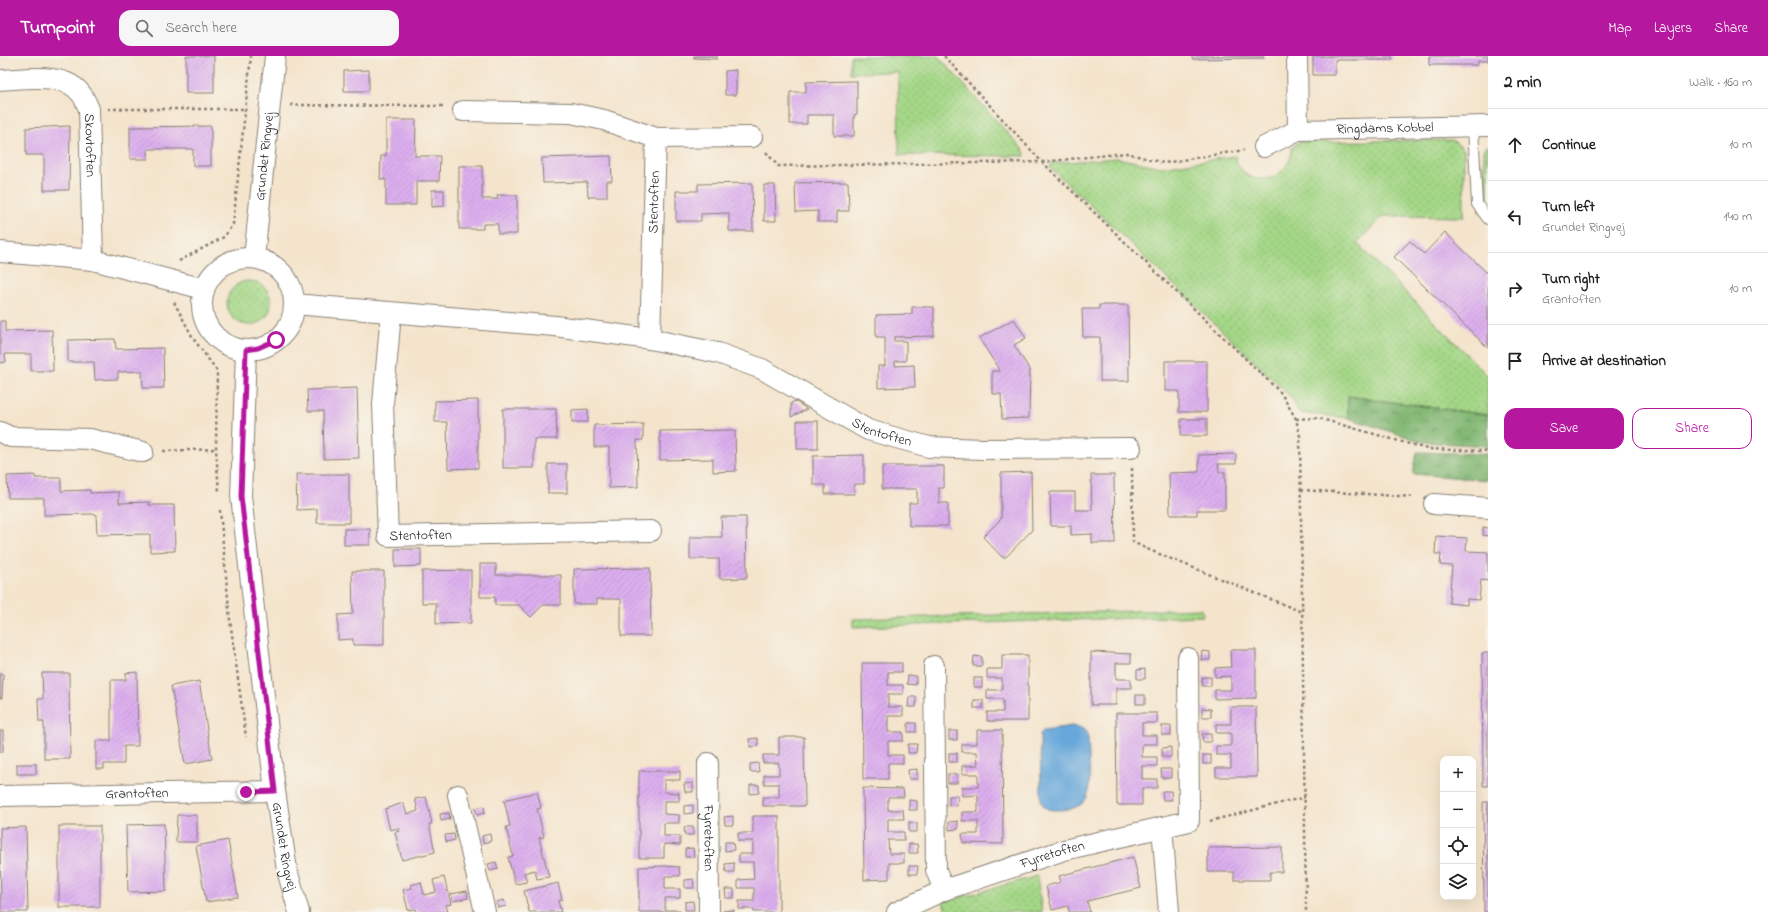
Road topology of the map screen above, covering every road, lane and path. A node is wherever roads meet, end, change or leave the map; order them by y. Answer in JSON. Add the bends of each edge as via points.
{"nodes":[{"id":1,"x":275,"y":56,"type":"edge"},
{"id":2,"x":944,"y":56,"type":"edge"},
{"id":3,"x":1297,"y":56,"type":"edge"},
{"id":4,"x":0,"y":80,"type":"edge"},
{"id":5,"x":463,"y":110,"type":"dead end"},
{"id":6,"x":1480,"y":126,"type":"edge"},
{"id":7,"x":1298,"y":130,"type":"junction"},
{"id":8,"x":752,"y":137,"type":"joint"},
{"id":9,"x":656,"y":138,"type":"junction"},
{"id":10,"x":1264,"y":147,"type":"joint"},
{"id":11,"x":1042,"y":162,"type":"junction"},
{"id":12,"x":1488,"y":219,"type":"edge"},
{"id":13,"x":0,"y":252,"type":"edge"},
{"id":14,"x":254,"y":258,"type":"junction"},
{"id":15,"x":93,"y":260,"type":"junction"},
{"id":16,"x":204,"y":289,"type":"junction"},
{"id":17,"x":294,"y":304,"type":"junction"},
{"id":18,"x":391,"y":313,"type":"junction"},
{"id":19,"x":650,"y":339,"type":"junction"},
{"id":20,"x":246,"y":350,"type":"junction"},
{"id":21,"x":1296,"y":418,"type":"junction"},
{"id":22,"x":0,"y":432,"type":"edge"},
{"id":23,"x":1131,"y":448,"type":"joint"},
{"id":24,"x":216,"y":449,"type":"dead end"},
{"id":25,"x":1488,"y":451,"type":"edge"},
{"id":26,"x":143,"y":452,"type":"joint"},
{"id":27,"x":1301,"y":490,"type":"junction"},
{"id":28,"x":1434,"y":504,"type":"joint"},
{"id":29,"x":1488,"y":508,"type":"edge"},
{"id":30,"x":651,"y":531,"type":"dead end"},
{"id":31,"x":1302,"y":612,"type":"junction"},
{"id":32,"x":1188,"y":658,"type":"dead end"},
{"id":33,"x":934,"y":666,"type":"dead end"},
{"id":34,"x":708,"y":763,"type":"dead end"},
{"id":35,"x":275,"y":791,"type":"junction"},
{"id":36,"x":458,"y":795,"type":"dead end"},
{"id":37,"x":0,"y":796,"type":"edge"},
{"id":38,"x":1305,"y":797,"type":"junction"},
{"id":39,"x":1189,"y":820,"type":"junction"},
{"id":40,"x":1162,"y":827,"type":"junction"},
{"id":41,"x":944,"y":890,"type":"junction"},
{"id":42,"x":299,"y":912,"type":"edge"},
{"id":43,"x":485,"y":912,"type":"edge"},
{"id":44,"x":709,"y":912,"type":"edge"},
{"id":45,"x":897,"y":912,"type":"edge"},
{"id":46,"x":1169,"y":912,"type":"edge"},
{"id":47,"x":1306,"y":912,"type":"edge"}],
"edges":[{"from":1,"to":14,"type":"street","name":"Grundet Ringvej"},
{"from":2,"to":11,"type":"path"},
{"from":3,"to":7,"type":"street"},
{"from":4,"to":15,"type":"street","name":"Skovtoften","via":[[52,79],[68,83],[82,94],[89,109]]},
{"from":5,"to":9,"type":"street","via":[[572,113],[604,120]]},
{"from":6,"to":7,"type":"street","name":"Ringdams Kobbel"},
{"from":6,"to":12,"type":"lane","name":"Ringdams Kobbel","via":[[1477,204]]},
{"from":7,"to":10,"type":"street","name":"Ringdams Kobbel"},
{"from":8,"to":9,"type":"street"},
{"from":8,"to":11,"type":"path","via":[[778,166]]},
{"from":9,"to":19,"type":"street","name":"Stentoften"},
{"from":10,"to":11,"type":"path","via":[[1164,163],[1126,153]]},
{"from":11,"to":21,"type":"path","via":[[1281,393]]},
{"from":13,"to":15,"type":"street"},
{"from":14,"to":16,"type":"street","via":[[238,258],[226,263],[213,274]]},
{"from":14,"to":17,"type":"street","via":[[273,265],[283,274],[292,289]]},
{"from":15,"to":16,"type":"street"},
{"from":16,"to":20,"type":"street","via":[[202,312],[209,329],[226,344]]},
{"from":17,"to":18,"type":"street","name":"Stentoften"},
{"from":17,"to":20,"type":"street","via":[[292,318],[276,340]]},
{"from":18,"to":19,"type":"street","name":"Stentoften","via":[[556,326]]},
{"from":18,"to":30,"type":"street","name":"Stentoften","via":[[383,404],[388,536]]},
{"from":19,"to":23,"type":"street","name":"Stentoften","via":[[718,353],[762,369],[868,430],[928,447]]},
{"from":20,"to":35,"type":"street","name":"Grundet Ringvej","via":[[241,496]]},
{"from":21,"to":25,"type":"path","via":[[1318,418],[1427,449]]},
{"from":21,"to":27,"type":"path","via":[[1300,436]]},
{"from":22,"to":26,"type":"street","via":[[11,437],[90,439]]},
{"from":23,"to":31,"type":"path","via":[[1133,542]]},
{"from":24,"to":26,"type":"path"},
{"from":27,"to":28,"type":"path","via":[[1417,497]]},
{"from":27,"to":31,"type":"path"},
{"from":28,"to":29,"type":"street"},
{"from":31,"to":38,"type":"path"},
{"from":32,"to":39,"type":"street"},
{"from":33,"to":41,"type":"street","via":[[936,870]]},
{"from":34,"to":44,"type":"street","name":"Fyrretoften"},
{"from":35,"to":37,"type":"street","name":"Grantoften"},
{"from":35,"to":42,"type":"street","name":"Grundet Ringvej","via":[[287,870]]},
{"from":36,"to":43,"type":"street"},
{"from":38,"to":39,"type":"path","via":[[1198,824]]},
{"from":38,"to":47,"type":"path"},
{"from":39,"to":40,"type":"street","name":"Fyrretoften"},
{"from":40,"to":41,"type":"street","name":"Fyrretoften","via":[[1064,850]]},
{"from":40,"to":46,"type":"street"},
{"from":41,"to":45,"type":"street","name":"Fyrretoften"}]}
